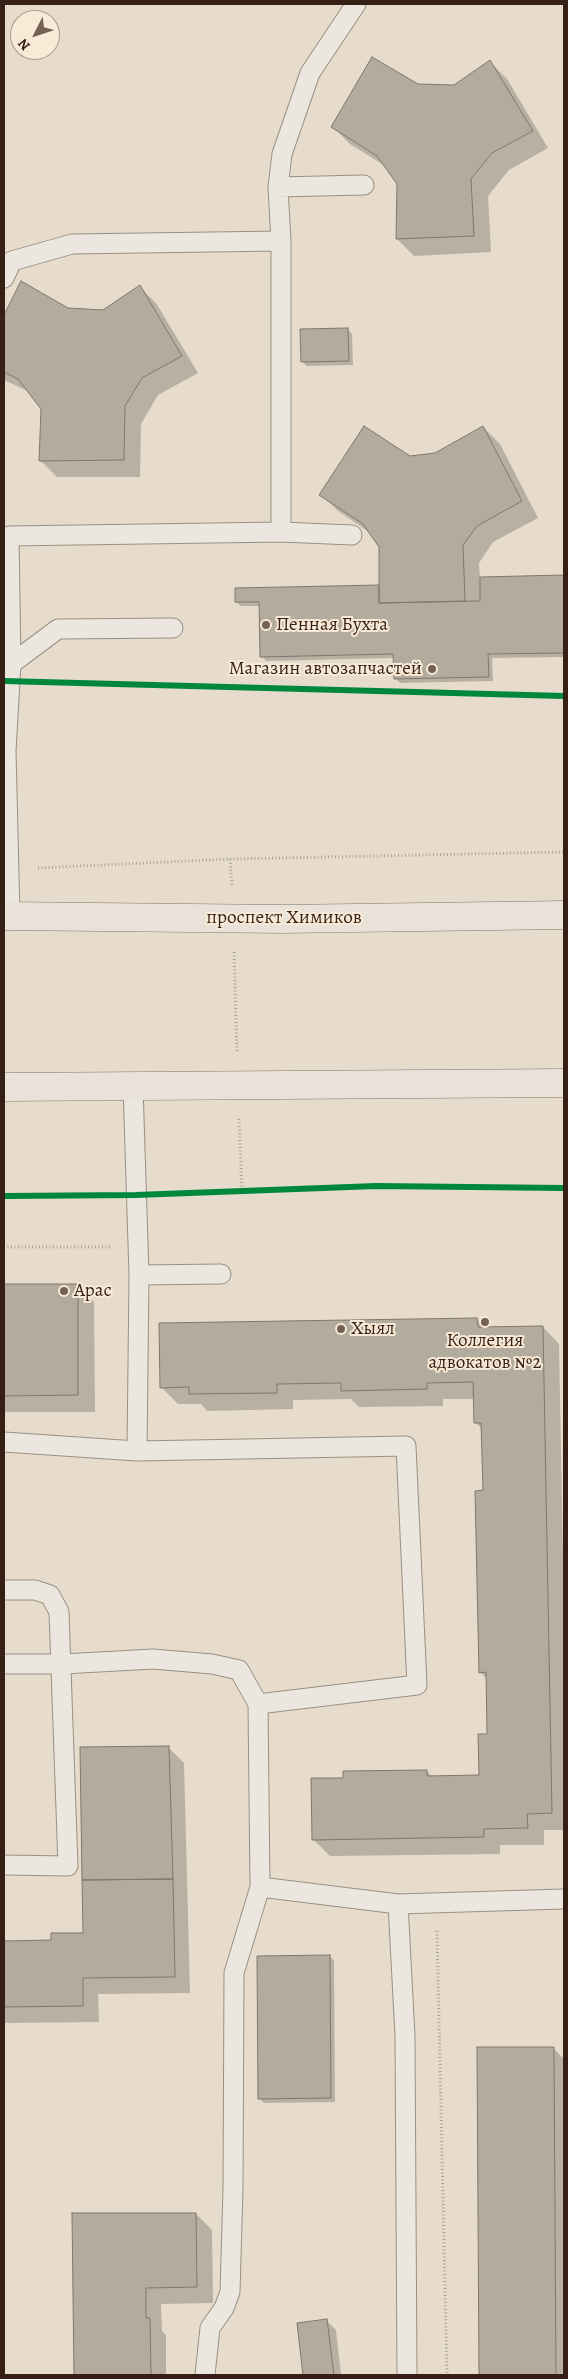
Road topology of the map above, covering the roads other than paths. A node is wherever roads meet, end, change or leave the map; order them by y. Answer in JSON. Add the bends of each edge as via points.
{"nodes":[{"id":1,"x":356,"y":4,"type":"edge"},
{"id":2,"x":364,"y":185,"type":"dead end"},
{"id":3,"x":278,"y":187,"type":"junction"},
{"id":4,"x":281,"y":241,"type":"junction"},
{"id":5,"x":4,"y":278,"type":"edge"},
{"id":6,"x":6,"y":527,"type":"edge"},
{"id":7,"x":281,"y":532,"type":"junction"},
{"id":8,"x":352,"y":535,"type":"dead end"},
{"id":9,"x":172,"y":628,"type":"dead end"},
{"id":10,"x":11,"y":664,"type":"junction"},
{"id":11,"x":564,"y":915,"type":"edge"},
{"id":12,"x":7,"y":916,"type":"edge"},
{"id":13,"x":564,"y":1083,"type":"edge"},
{"id":14,"x":133,"y":1086,"type":"junction"},
{"id":15,"x":4,"y":1087,"type":"edge"},
{"id":16,"x":221,"y":1274,"type":"dead end"},
{"id":17,"x":139,"y":1275,"type":"junction"},
{"id":18,"x":4,"y":1442,"type":"edge"},
{"id":19,"x":138,"y":1451,"type":"junction"},
{"id":20,"x":4,"y":1590,"type":"edge"},
{"id":21,"x":4,"y":1664,"type":"edge"},
{"id":22,"x":63,"y":1664,"type":"junction"},
{"id":23,"x":258,"y":1704,"type":"junction"},
{"id":24,"x":4,"y":1865,"type":"edge"},
{"id":25,"x":260,"y":1887,"type":"junction"},
{"id":26,"x":564,"y":1899,"type":"edge"},
{"id":27,"x":398,"y":1904,"type":"junction"},
{"id":28,"x":206,"y":2375,"type":"edge"},
{"id":29,"x":406,"y":2375,"type":"edge"}],
"edges":[{"from":1,"to":3,"type":"lane","via":[[310,73],[282,154]]},
{"from":2,"to":3,"type":"lane"},
{"from":3,"to":4,"type":"lane"},
{"from":4,"to":5,"type":"lane","via":[[72,244],[12,261]]},
{"from":4,"to":7,"type":"lane"},
{"from":6,"to":7,"type":"lane"},
{"from":6,"to":10,"type":"lane"},
{"from":7,"to":8,"type":"lane"},
{"from":9,"to":10,"type":"lane","via":[[58,629]]},
{"from":10,"to":12,"type":"lane","via":[[6,751],[10,870]]},
{"from":11,"to":12,"type":"main road","name":"проспект Химиков"},
{"from":13,"to":14,"type":"main road"},
{"from":14,"to":15,"type":"main road"},
{"from":14,"to":17,"type":"lane"},
{"from":16,"to":17,"type":"lane"},
{"from":17,"to":19,"type":"lane"},
{"from":18,"to":19,"type":"lane"},
{"from":19,"to":23,"type":"lane","via":[[406,1446],[417,1686]]},
{"from":20,"to":22,"type":"lane","via":[[35,1590],[50,1595],[60,1612]]},
{"from":21,"to":22,"type":"lane"},
{"from":22,"to":23,"type":"lane","via":[[153,1659],[212,1664],[239,1670]]},
{"from":22,"to":24,"type":"lane","via":[[68,1866]]},
{"from":23,"to":25,"type":"lane"},
{"from":25,"to":27,"type":"lane"},
{"from":25,"to":28,"type":"lane","via":[[234,1973],[230,2292],[224,2308],[210,2328]]},
{"from":26,"to":27,"type":"lane"},
{"from":27,"to":29,"type":"lane","via":[[404,2036]]}]}
